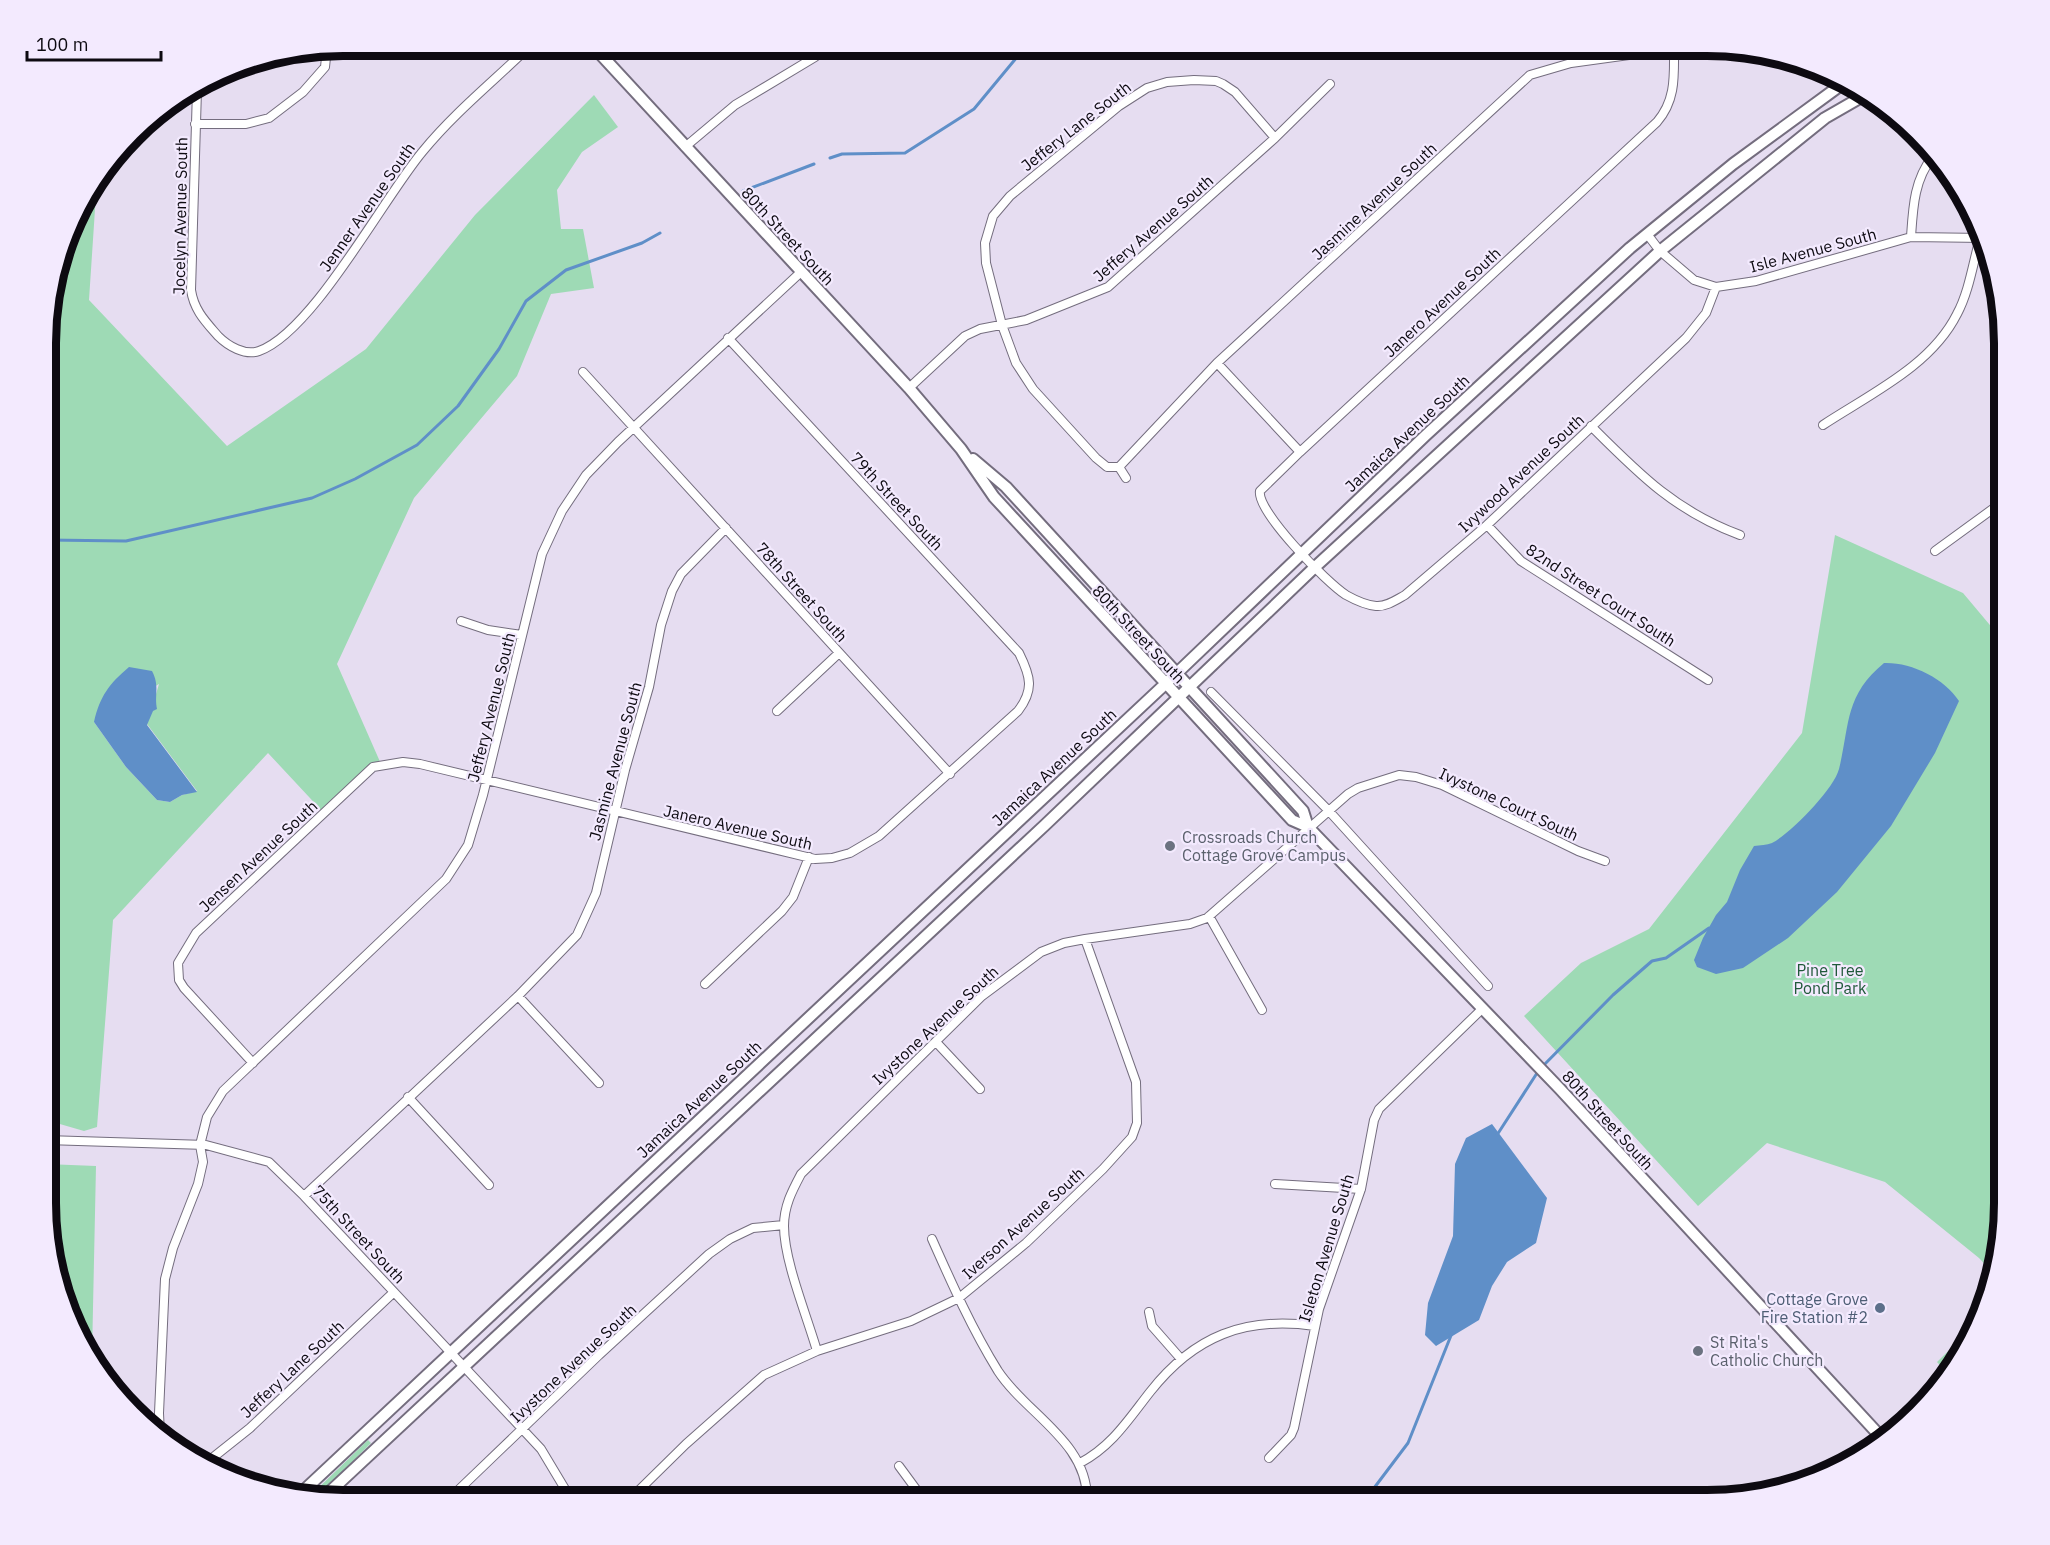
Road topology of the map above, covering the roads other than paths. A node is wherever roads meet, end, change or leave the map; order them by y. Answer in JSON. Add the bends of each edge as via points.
{"nodes":[{"id":1,"x":520,"y":55,"type":"edge"},
{"id":2,"x":601,"y":55,"type":"edge"},
{"id":3,"x":817,"y":55,"type":"edge"},
{"id":4,"x":1630,"y":55,"type":"edge"},
{"id":5,"x":1674,"y":55,"type":"edge"},
{"id":6,"x":326,"y":56,"type":"edge"},
{"id":7,"x":1330,"y":84,"type":"dead end"},
{"id":8,"x":1838,"y":87,"type":"edge"},
{"id":9,"x":197,"y":95,"type":"edge"},
{"id":10,"x":1858,"y":98,"type":"edge"},
{"id":11,"x":195,"y":124,"type":"junction"},
{"id":12,"x":1275,"y":138,"type":"junction"},
{"id":13,"x":685,"y":147,"type":"junction"},
{"id":14,"x":1929,"y":161,"type":"edge"},
{"id":15,"x":1647,"y":234,"type":"junction"},
{"id":16,"x":1911,"y":237,"type":"junction"},
{"id":17,"x":1975,"y":238,"type":"edge"},
{"id":18,"x":1979,"y":249,"type":"edge"},
{"id":19,"x":1660,"y":251,"type":"junction"},
{"id":20,"x":801,"y":272,"type":"junction"},
{"id":21,"x":1716,"y":287,"type":"junction"},
{"id":22,"x":1002,"y":325,"type":"junction"},
{"id":23,"x":217,"y":335,"type":"joint"},
{"id":24,"x":728,"y":338,"type":"junction"},
{"id":25,"x":1217,"y":363,"type":"junction"},
{"id":26,"x":583,"y":372,"type":"dead end"},
{"id":27,"x":909,"y":388,"type":"junction"},
{"id":28,"x":1823,"y":425,"type":"dead end"},
{"id":29,"x":1592,"y":426,"type":"junction"},
{"id":30,"x":633,"y":427,"type":"junction"},
{"id":31,"x":962,"y":449,"type":"junction"},
{"id":32,"x":1300,"y":452,"type":"junction"},
{"id":33,"x":1119,"y":467,"type":"junction"},
{"id":34,"x":1126,"y":478,"type":"dead end"},
{"id":35,"x":1994,"y":508,"type":"edge"},
{"id":36,"x":1487,"y":525,"type":"junction"},
{"id":37,"x":726,"y":528,"type":"junction"},
{"id":38,"x":1740,"y":535,"type":"dead end"},
{"id":39,"x":1935,"y":551,"type":"dead end"},
{"id":40,"x":1301,"y":554,"type":"junction"},
{"id":41,"x":1315,"y":567,"type":"junction"},
{"id":42,"x":461,"y":621,"type":"dead end"},
{"id":43,"x":522,"y":635,"type":"junction"},
{"id":44,"x":839,"y":653,"type":"junction"},
{"id":45,"x":1177,"y":673,"type":"junction"},
{"id":46,"x":1708,"y":680,"type":"dead end"},
{"id":47,"x":1165,"y":684,"type":"junction"},
{"id":48,"x":1189,"y":685,"type":"junction"},
{"id":49,"x":1030,"y":691,"type":"joint"},
{"id":50,"x":1211,"y":692,"type":"dead end"},
{"id":51,"x":1177,"y":697,"type":"junction"},
{"id":52,"x":777,"y":711,"type":"dead end"},
{"id":53,"x":950,"y":774,"type":"junction"},
{"id":54,"x":487,"y":780,"type":"junction"},
{"id":55,"x":1328,"y":810,"type":"junction"},
{"id":56,"x":615,"y":811,"type":"junction"},
{"id":57,"x":1308,"y":827,"type":"junction"},
{"id":58,"x":809,"y":857,"type":"junction"},
{"id":59,"x":1605,"y":861,"type":"dead end"},
{"id":60,"x":1209,"y":916,"type":"junction"},
{"id":61,"x":1085,"y":939,"type":"junction"},
{"id":62,"x":705,"y":984,"type":"dead end"},
{"id":63,"x":1488,"y":986,"type":"dead end"},
{"id":64,"x":518,"y":996,"type":"junction"},
{"id":65,"x":1482,"y":1009,"type":"junction"},
{"id":66,"x":1262,"y":1010,"type":"dead end"},
{"id":67,"x":936,"y":1042,"type":"junction"},
{"id":68,"x":253,"y":1063,"type":"junction"},
{"id":69,"x":599,"y":1083,"type":"dead end"},
{"id":70,"x":980,"y":1089,"type":"dead end"},
{"id":71,"x":408,"y":1097,"type":"junction"},
{"id":72,"x":56,"y":1140,"type":"edge"},
{"id":73,"x":200,"y":1145,"type":"junction"},
{"id":74,"x":1275,"y":1184,"type":"dead end"},
{"id":75,"x":489,"y":1185,"type":"dead end"},
{"id":76,"x":1361,"y":1189,"type":"junction"},
{"id":77,"x":304,"y":1196,"type":"junction"},
{"id":78,"x":784,"y":1225,"type":"junction"},
{"id":79,"x":932,"y":1239,"type":"dead end"},
{"id":80,"x":394,"y":1292,"type":"junction"},
{"id":81,"x":958,"y":1299,"type":"junction"},
{"id":82,"x":1149,"y":1312,"type":"dead end"},
{"id":83,"x":1315,"y":1326,"type":"junction"},
{"id":84,"x":817,"y":1351,"type":"junction"},
{"id":85,"x":452,"y":1352,"type":"junction"},
{"id":86,"x":1181,"y":1359,"type":"junction"},
{"id":87,"x":465,"y":1366,"type":"junction"},
{"id":88,"x":159,"y":1423,"type":"edge"},
{"id":89,"x":522,"y":1429,"type":"junction"},
{"id":90,"x":1878,"y":1433,"type":"edge"},
{"id":91,"x":212,"y":1458,"type":"edge"},
{"id":92,"x":1269,"y":1458,"type":"dead end"},
{"id":93,"x":1080,"y":1463,"type":"junction"},
{"id":94,"x":899,"y":1466,"type":"dead end"},
{"id":95,"x":307,"y":1487,"type":"edge"},
{"id":96,"x":332,"y":1489,"type":"edge"},
{"id":97,"x":458,"y":1490,"type":"edge"},
{"id":98,"x":565,"y":1490,"type":"edge"},
{"id":99,"x":639,"y":1490,"type":"edge"},
{"id":100,"x":917,"y":1490,"type":"edge"},
{"id":101,"x":1085,"y":1490,"type":"edge"}],
"edges":[{"from":1,"to":23,"type":"street","name":"Jenner Avenue South","via":[[421,153],[322,294],[273,344],[257,352],[242,351]]},
{"from":2,"to":13,"type":"main road","name":"80th Street South"},
{"from":3,"to":13,"type":"street","via":[[735,105]]},
{"from":4,"to":25,"type":"street","name":"Jasmine Avenue South","via":[[1571,63],[1530,75]]},
{"from":5,"to":32,"type":"street","name":"Janero Avenue South","via":[[1671,100],[1657,122]]},
{"from":6,"to":11,"type":"street","via":[[325,67],[303,92],[269,118],[246,124]]},
{"from":7,"to":12,"type":"street","name":"Jeffery Avenue South"},
{"from":8,"to":15,"type":"main road","name":"Jamaica Avenue South","via":[[1732,164]]},
{"from":9,"to":11,"type":"street","name":"Jocelyn Avenue South"},
{"from":10,"to":19,"type":"main road","name":"Jamaica Avenue South","via":[[1825,118]]},
{"from":11,"to":23,"type":"street","name":"Jocelyn Avenue South","via":[[190,290],[196,310]]},
{"from":12,"to":22,"type":"street","name":"Jeffery Avenue South","via":[[1108,287],[1026,320]]},
{"from":12,"to":22,"type":"street","name":"Jeffery Lane South","via":[[1235,92],[1216,81],[1167,82],[1147,88],[1119,106],[1010,196],[993,216],[986,263]]},
{"from":13,"to":20,"type":"main road","name":"80th Street South"},
{"from":14,"to":16,"type":"street","via":[[1913,198]]},
{"from":15,"to":19,"type":"street"},
{"from":15,"to":40,"type":"main road","name":"Jamaica Avenue South"},
{"from":16,"to":17,"type":"street","name":"Isle Avenue South"},
{"from":16,"to":21,"type":"street","name":"Isle Avenue South","via":[[1756,281]]},
{"from":18,"to":28,"type":"street","via":[[1959,312],[1946,334],[1913,365]]},
{"from":19,"to":21,"type":"street","via":[[1694,280]]},
{"from":19,"to":41,"type":"main road","name":"Jamaica Avenue South"},
{"from":20,"to":24,"type":"street","name":"Jeffery Avenue South"},
{"from":20,"to":27,"type":"main road","name":"80th Street South"},
{"from":21,"to":29,"type":"street","name":"Ivywood Avenue South","via":[[1706,313],[1686,339]]},
{"from":22,"to":27,"type":"street","name":"Jeffery Avenue South","via":[[965,336]]},
{"from":22,"to":33,"type":"street","name":"Jeffery Lane South","via":[[1017,363],[1033,389],[1096,458],[1107,466]]},
{"from":24,"to":30,"type":"street","name":"Jeffery Avenue South"},
{"from":24,"to":49,"type":"street","name":"79th Street South","via":[[1019,653],[1027,669]]},
{"from":25,"to":32,"type":"street"},
{"from":25,"to":33,"type":"street","name":"Jasmine Avenue South"},
{"from":26,"to":30,"type":"street","name":"78th Street South"},
{"from":27,"to":31,"type":"main road","name":"80th Street South"},
{"from":29,"to":36,"type":"street","name":"Ivywood Avenue South"},
{"from":29,"to":38,"type":"street","via":[[1675,504]]},
{"from":30,"to":37,"type":"street","name":"78th Street South"},
{"from":30,"to":43,"type":"street","name":"Jeffery Avenue South","via":[[586,475],[562,511],[542,554]]},
{"from":31,"to":45,"type":"main road","name":"80th Street South","via":[[1005,487]]},
{"from":31,"to":47,"type":"main road","name":"80th Street South","via":[[994,497]]},
{"from":32,"to":40,"type":"street","name":"Janero Avenue South","via":[[1258,497]]},
{"from":33,"to":34,"type":"street"},
{"from":35,"to":39,"type":"street"},
{"from":36,"to":41,"type":"street","name":"Ivywood Avenue South","via":[[1405,595],[1377,607],[1344,593]]},
{"from":36,"to":46,"type":"street","name":"82nd Street Court South","via":[[1521,561]]},
{"from":37,"to":44,"type":"street","name":"78th Street South"},
{"from":37,"to":56,"type":"street","name":"Jasmine Avenue South","via":[[681,574],[672,591]]},
{"from":40,"to":41,"type":"street","name":"Janero Avenue South"},
{"from":40,"to":45,"type":"main road","name":"Jamaica Avenue South"},
{"from":41,"to":48,"type":"main road","name":"Jamaica Avenue South"},
{"from":42,"to":43,"type":"street"},
{"from":43,"to":54,"type":"street","name":"Jeffery Avenue South"},
{"from":44,"to":52,"type":"street"},
{"from":44,"to":53,"type":"street","name":"78th Street South"},
{"from":45,"to":47,"type":"main road","name":"Jamaica Avenue South"},
{"from":45,"to":48,"type":"main road","name":"80th Street South"},
{"from":47,"to":51,"type":"main road","name":"80th Street South"},
{"from":47,"to":85,"type":"main road","name":"Jamaica Avenue South"},
{"from":48,"to":51,"type":"main road","name":"Jamaica Avenue South"},
{"from":48,"to":57,"type":"main road","name":"80th Street South","via":[[1303,810]]},
{"from":49,"to":53,"type":"street","name":"Janero Avenue South","via":[[1018,711]]},
{"from":50,"to":55,"type":"street"},
{"from":51,"to":57,"type":"main road","name":"80th Street South","via":[[1292,819]]},
{"from":51,"to":87,"type":"main road","name":"Jamaica Avenue South","via":[[1037,833]]},
{"from":53,"to":58,"type":"street","name":"Janero Avenue South","via":[[868,845],[832,858]]},
{"from":54,"to":56,"type":"street","name":"Janero Avenue South"},
{"from":54,"to":68,"type":"street","name":"Jeffery Avenue South","via":[[468,845],[446,879]]},
{"from":54,"to":68,"type":"street","name":"Jensen Avenue South","via":[[403,762],[373,767],[196,933],[178,963],[179,980]]},
{"from":55,"to":57,"type":"street","name":"Ivystone Court South"},
{"from":55,"to":59,"type":"street","name":"Ivystone Court South","via":[[1358,788],[1381,779],[1416,777],[1442,785]]},
{"from":55,"to":63,"type":"street"},
{"from":56,"to":58,"type":"street","name":"Janero Avenue South"},
{"from":56,"to":64,"type":"street","name":"Jasmine Avenue South","via":[[589,913],[577,935]]},
{"from":57,"to":60,"type":"street","name":"Ivystone Avenue South"},
{"from":57,"to":65,"type":"main road","name":"80th Street South"},
{"from":58,"to":62,"type":"street","via":[[793,897],[782,911]]},
{"from":60,"to":61,"type":"street","name":"Ivystone Avenue South","via":[[1190,924]]},
{"from":60,"to":66,"type":"street"},
{"from":61,"to":67,"type":"street","name":"Ivystone Avenue South","via":[[1041,952],[982,996]]},
{"from":61,"to":81,"type":"street","name":"Iverson Avenue South","via":[[1136,1082],[1137,1123],[1132,1137],[1103,1169],[1026,1243]]},
{"from":64,"to":69,"type":"street"},
{"from":64,"to":71,"type":"street","name":"Jasmine Avenue South"},
{"from":65,"to":76,"type":"street","name":"Isleton Avenue South","via":[[1379,1109]]},
{"from":65,"to":90,"type":"main road","name":"80th Street South"},
{"from":67,"to":70,"type":"street"},
{"from":67,"to":78,"type":"street","name":"Ivystone Avenue South","via":[[801,1174],[787,1200]]},
{"from":68,"to":73,"type":"street","name":"Jeffery Avenue South","via":[[212,1105]]},
{"from":71,"to":75,"type":"street"},
{"from":71,"to":77,"type":"street","name":"Jasmine Avenue South"},
{"from":72,"to":73,"type":"street","name":"75th Street South"},
{"from":73,"to":77,"type":"street","name":"75th Street South","via":[[269,1162]]},
{"from":73,"to":88,"type":"street","via":[[203,1162],[198,1184],[165,1279]]},
{"from":74,"to":76,"type":"street"},
{"from":76,"to":83,"type":"street","name":"Isleton Avenue South","via":[[1335,1256]]},
{"from":77,"to":80,"type":"street","name":"75th Street South"},
{"from":78,"to":84,"type":"street","name":"Ivystone Avenue South","via":[[786,1248]]},
{"from":78,"to":89,"type":"street","name":"Ivystone Avenue South","via":[[753,1228],[709,1254]]},
{"from":79,"to":81,"type":"street"},
{"from":80,"to":85,"type":"street","name":"75th Street South"},
{"from":80,"to":91,"type":"street","name":"Jeffery Lane South"},
{"from":81,"to":84,"type":"street","name":"Iverson Avenue South","via":[[911,1321]]},
{"from":81,"to":93,"type":"street","via":[[998,1371]]},
{"from":82,"to":86,"type":"street","via":[[1152,1326]]},
{"from":83,"to":86,"type":"street","via":[[1274,1323],[1233,1329]]},
{"from":83,"to":92,"type":"street","name":"Isleton Avenue South","via":[[1294,1428]]},
{"from":84,"to":99,"type":"street","name":"Iverson Avenue South","via":[[755,1382]]},
{"from":85,"to":87,"type":"street","name":"75th Street South"},
{"from":85,"to":95,"type":"main road","name":"Jamaica Avenue South"},
{"from":86,"to":93,"type":"street","via":[[1151,1390],[1113,1440]]},
{"from":87,"to":89,"type":"street","name":"75th Street South"},
{"from":87,"to":96,"type":"main road","name":"Jamaica Avenue South"},
{"from":89,"to":97,"type":"street","name":"Ivystone Avenue South"},
{"from":89,"to":98,"type":"street","name":"75th Street South","via":[[541,1449]]},
{"from":93,"to":101,"type":"street"},
{"from":94,"to":100,"type":"street"}]}
